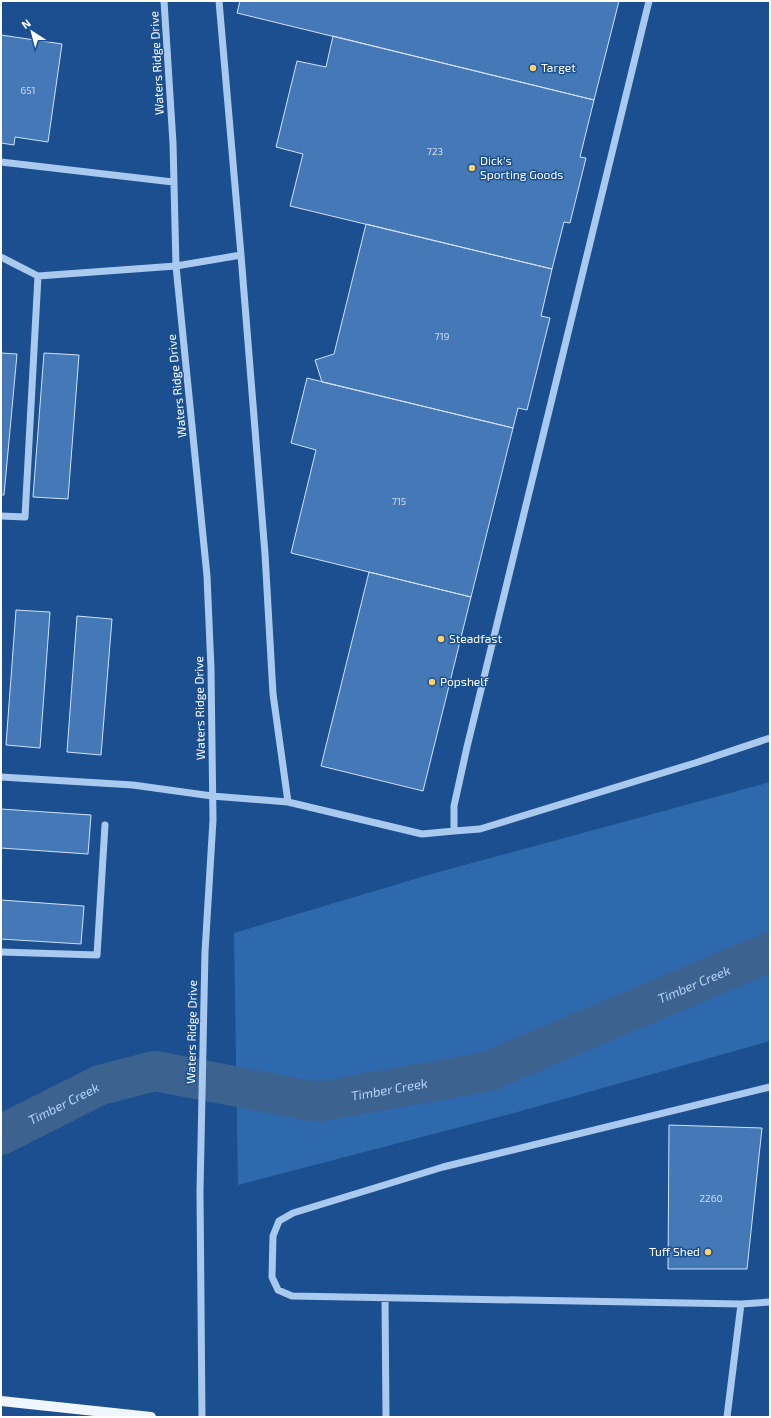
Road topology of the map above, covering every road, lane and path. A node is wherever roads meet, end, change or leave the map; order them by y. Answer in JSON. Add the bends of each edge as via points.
{"nodes":[{"id":1,"x":164,"y":1,"type":"edge"},
{"id":2,"x":219,"y":1,"type":"edge"},
{"id":3,"x":649,"y":1,"type":"edge"},
{"id":4,"x":1,"y":162,"type":"edge"},
{"id":5,"x":173,"y":182,"type":"junction"},
{"id":6,"x":242,"y":256,"type":"junction"},
{"id":7,"x":1,"y":257,"type":"edge"},
{"id":8,"x":176,"y":266,"type":"junction"},
{"id":9,"x":38,"y":276,"type":"junction"},
{"id":10,"x":1,"y":516,"type":"edge"},
{"id":11,"x":770,"y":738,"type":"edge"},
{"id":12,"x":1,"y":777,"type":"edge"},
{"id":13,"x":212,"y":796,"type":"junction"},
{"id":14,"x":288,"y":802,"type":"junction"},
{"id":15,"x":105,"y":825,"type":"dead end"},
{"id":16,"x":454,"y":831,"type":"junction"},
{"id":17,"x":1,"y":952,"type":"edge"},
{"id":18,"x":770,"y":1087,"type":"edge"},
{"id":19,"x":384,"y":1298,"type":"junction"},
{"id":20,"x":770,"y":1302,"type":"edge"},
{"id":21,"x":741,"y":1304,"type":"junction"},
{"id":22,"x":1,"y":1401,"type":"edge"},
{"id":23,"x":151,"y":1417,"type":"edge"},
{"id":24,"x":202,"y":1417,"type":"edge"},
{"id":25,"x":386,"y":1417,"type":"edge"},
{"id":26,"x":727,"y":1417,"type":"edge"}],
"edges":[{"from":1,"to":5,"type":"street","name":"Waters Ridge Drive"},
{"from":2,"to":6,"type":"street"},
{"from":3,"to":16,"type":"street","via":[[468,740],[454,806]]},
{"from":4,"to":5,"type":"street"},
{"from":5,"to":8,"type":"street","name":"Waters Ridge Drive"},
{"from":6,"to":8,"type":"street"},
{"from":6,"to":14,"type":"street","via":[[273,694]]},
{"from":7,"to":9,"type":"street"},
{"from":8,"to":9,"type":"street"},
{"from":8,"to":13,"type":"street","name":"Waters Ridge Drive","via":[[207,576]]},
{"from":9,"to":10,"type":"street","via":[[25,517]]},
{"from":11,"to":16,"type":"street","via":[[480,829]]},
{"from":12,"to":13,"type":"street","via":[[133,785]]},
{"from":13,"to":14,"type":"street"},
{"from":13,"to":24,"type":"street","name":"Waters Ridge Drive","via":[[205,952],[200,1191]]},
{"from":14,"to":16,"type":"street","via":[[422,834]]},
{"from":15,"to":17,"type":"street","via":[[97,956]]},
{"from":18,"to":19,"type":"street","via":[[443,1167],[293,1213],[279,1220],[273,1236],[272,1277],[278,1290],[292,1296]]},
{"from":19,"to":21,"type":"street"},
{"from":19,"to":25,"type":"street"},
{"from":20,"to":21,"type":"street"},
{"from":21,"to":26,"type":"street"},
{"from":22,"to":23,"type":"main road"}]}
